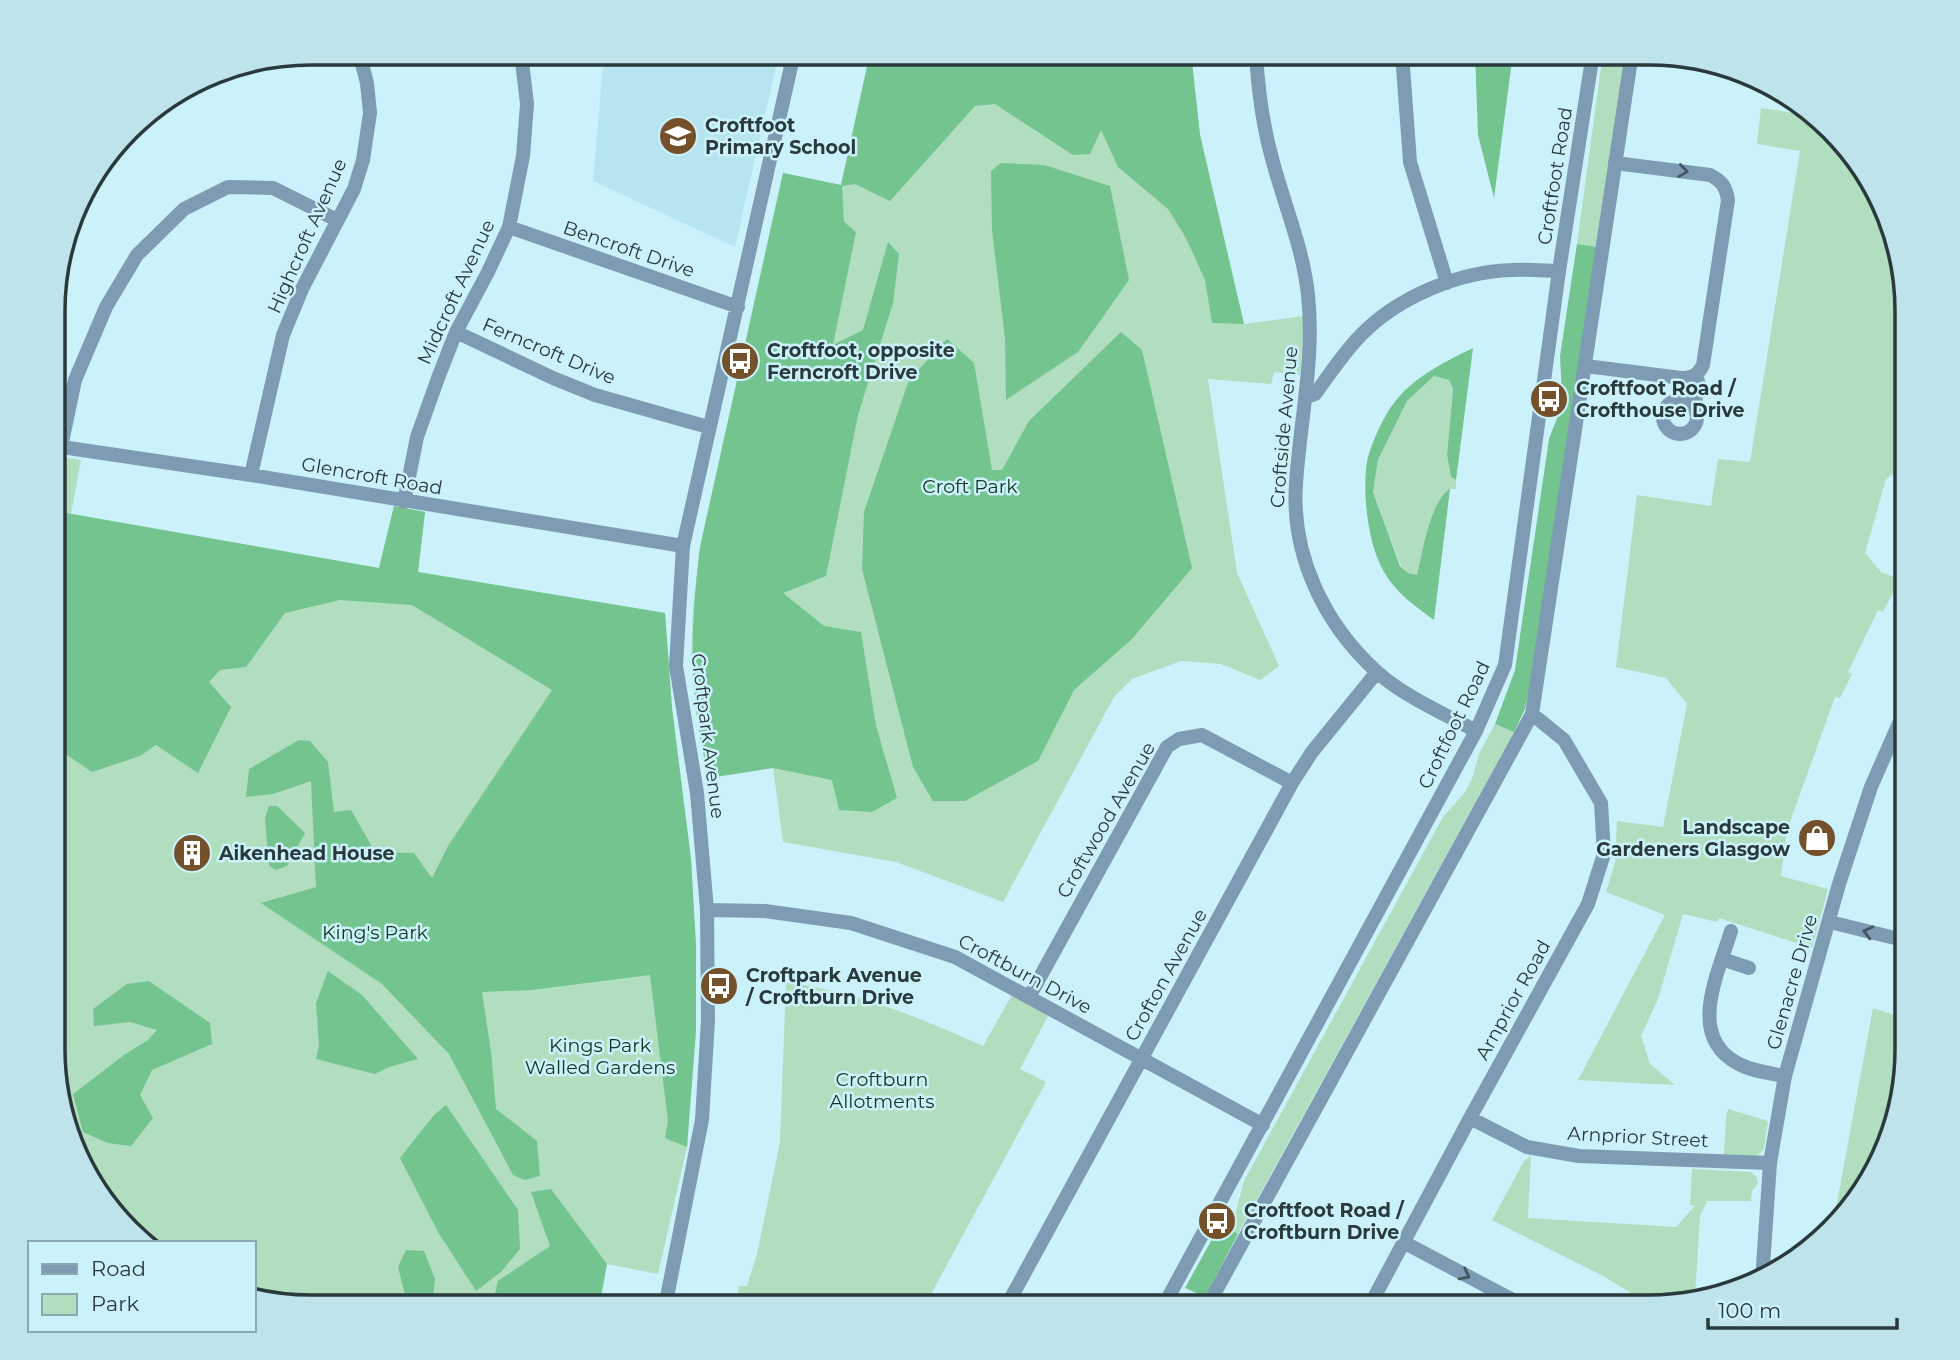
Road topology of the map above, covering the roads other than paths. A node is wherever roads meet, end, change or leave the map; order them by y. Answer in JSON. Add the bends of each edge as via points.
{"nodes":[{"id":1,"x":362,"y":65,"type":"edge"},
{"id":2,"x":522,"y":65,"type":"edge"},
{"id":3,"x":791,"y":65,"type":"edge"},
{"id":4,"x":1257,"y":65,"type":"edge"},
{"id":5,"x":1403,"y":65,"type":"edge"},
{"id":6,"x":1592,"y":65,"type":"edge"},
{"id":7,"x":1630,"y":65,"type":"edge"},
{"id":8,"x":1615,"y":163,"type":"junction"},
{"id":9,"x":337,"y":220,"type":"junction"},
{"id":10,"x":509,"y":227,"type":"junction"},
{"id":11,"x":1559,"y":271,"type":"junction"},
{"id":12,"x":1447,"y":283,"type":"junction"},
{"id":13,"x":738,"y":307,"type":"junction"},
{"id":14,"x":456,"y":332,"type":"junction"},
{"id":15,"x":1586,"y":366,"type":"junction"},
{"id":16,"x":1696,"y":375,"type":"junction"},
{"id":17,"x":1307,"y":397,"type":"junction"},
{"id":18,"x":1694,"y":406,"type":"dead end"},
{"id":19,"x":65,"y":419,"type":"edge"},
{"id":20,"x":708,"y":427,"type":"junction"},
{"id":21,"x":65,"y":447,"type":"edge"},
{"id":22,"x":251,"y":475,"type":"junction"},
{"id":23,"x":404,"y":502,"type":"junction"},
{"id":24,"x":683,"y":546,"type":"junction"},
{"id":25,"x":1377,"y":672,"type":"junction"},
{"id":26,"x":1532,"y":714,"type":"junction"},
{"id":27,"x":1476,"y":731,"type":"junction"},
{"id":28,"x":1895,"y":732,"type":"edge"},
{"id":29,"x":1292,"y":783,"type":"junction"},
{"id":30,"x":707,"y":910,"type":"junction"},
{"id":31,"x":1830,"y":922,"type":"junction"},
{"id":32,"x":1731,"y":931,"type":"dead end"},
{"id":33,"x":1895,"y":939,"type":"edge"},
{"id":34,"x":1723,"y":959,"type":"junction"},
{"id":35,"x":1749,"y":968,"type":"dead end"},
{"id":36,"x":1029,"y":997,"type":"junction"},
{"id":37,"x":1142,"y":1058,"type":"junction"},
{"id":38,"x":1785,"y":1076,"type":"junction"},
{"id":39,"x":1470,"y":1118,"type":"junction"},
{"id":40,"x":1264,"y":1125,"type":"junction"},
{"id":41,"x":1770,"y":1163,"type":"junction"},
{"id":42,"x":1405,"y":1243,"type":"junction"},
{"id":43,"x":1763,"y":1267,"type":"edge"},
{"id":44,"x":667,"y":1295,"type":"edge"},
{"id":45,"x":1013,"y":1295,"type":"edge"},
{"id":46,"x":1170,"y":1295,"type":"edge"},
{"id":47,"x":1214,"y":1295,"type":"edge"},
{"id":48,"x":1376,"y":1295,"type":"edge"},
{"id":49,"x":1503,"y":1295,"type":"edge"}],
"edges":[{"from":1,"to":9,"type":"street","name":"Highcroft Avenue","via":[[370,113],[367,136],[354,189]]},
{"from":2,"to":10,"type":"street","name":"Midcroft Avenue","via":[[527,104],[523,156]]},
{"from":3,"to":13,"type":"street","name":"Croftpark Avenue"},
{"from":4,"to":17,"type":"street","name":"Croftside Avenue","via":[[1273,163],[1306,275],[1311,324]]},
{"from":5,"to":12,"type":"street","via":[[1410,162]]},
{"from":6,"to":11,"type":"street","name":"Croftfoot Road"},
{"from":7,"to":8,"type":"street"},
{"from":8,"to":15,"type":"street"},
{"from":8,"to":16,"type":"street","one_way":true,"via":[[1710,174],[1726,190],[1703,365]]},
{"from":9,"to":19,"type":"street","via":[[273,188],[228,187],[184,208],[137,254],[106,307],[75,380]]},
{"from":9,"to":22,"type":"street","name":"Highcroft Avenue","via":[[283,335]]},
{"from":10,"to":13,"type":"street","name":"Bencroft Drive"},
{"from":10,"to":14,"type":"street","name":"Midcroft Avenue"},
{"from":11,"to":12,"type":"street","via":[[1510,270]]},
{"from":11,"to":27,"type":"street","name":"Croftfoot Road","via":[[1505,665]]},
{"from":12,"to":17,"type":"street","via":[[1382,316],[1315,394]]},
{"from":13,"to":20,"type":"street","name":"Croftpark Avenue"},
{"from":14,"to":20,"type":"street","name":"Ferncroft Drive","via":[[595,395]]},
{"from":14,"to":23,"type":"street","name":"Midcroft Avenue","via":[[417,437]]},
{"from":15,"to":16,"type":"street","via":[[1681,378]]},
{"from":15,"to":26,"type":"street"},
{"from":16,"to":18,"type":"street"},
{"from":17,"to":25,"type":"street","name":"Croftside Avenue","via":[[1296,485],[1302,554],[1329,615]]},
{"from":20,"to":24,"type":"street","name":"Croftpark Avenue"},
{"from":21,"to":22,"type":"street","name":"Glencroft Road"},
{"from":22,"to":23,"type":"street","name":"Glencroft Road"},
{"from":23,"to":24,"type":"street","name":"Glencroft Road"},
{"from":24,"to":30,"type":"street","name":"Croftpark Avenue","via":[[676,666],[698,793]]},
{"from":25,"to":27,"type":"street","name":"Croftside Avenue"},
{"from":25,"to":29,"type":"street","name":"Crofton Avenue"},
{"from":26,"to":39,"type":"street","name":"Arnprior Road","via":[[1563,740],[1601,803],[1604,854],[1588,904]]},
{"from":26,"to":47,"type":"street"},
{"from":27,"to":40,"type":"street","name":"Croftfoot Road"},
{"from":28,"to":31,"type":"street","name":"Glenacre Drive","via":[[1871,787]]},
{"from":29,"to":36,"type":"street","name":"Croftwood Avenue","via":[[1202,735],[1180,738],[1167,747]]},
{"from":29,"to":37,"type":"street","name":"Crofton Avenue"},
{"from":30,"to":36,"type":"street","name":"Croftburn Drive","via":[[765,911],[850,923],[955,957]]},
{"from":30,"to":44,"type":"street","name":"Croftpark Avenue","via":[[708,1020],[702,1120]]},
{"from":33,"to":31,"type":"street","one_way":true},
{"from":31,"to":38,"type":"street","name":"Glenacre Drive"},
{"from":32,"to":34,"type":"street"},
{"from":34,"to":35,"type":"street"},
{"from":34,"to":38,"type":"street","via":[[1710,1000],[1711,1036],[1738,1064]]},
{"from":36,"to":37,"type":"street","name":"Croftburn Drive"},
{"from":37,"to":40,"type":"street","name":"Croftburn Drive"},
{"from":37,"to":45,"type":"street","name":"Crofton Avenue"},
{"from":38,"to":41,"type":"street","name":"Glenacre Drive"},
{"from":39,"to":41,"type":"street","name":"Arnprior Street","via":[[1527,1147],[1579,1156]]},
{"from":39,"to":42,"type":"street","name":"Arnprior Road"},
{"from":40,"to":46,"type":"street","name":"Croftfoot Road"},
{"from":41,"to":43,"type":"street","name":"Glenacre Drive"},
{"from":42,"to":48,"type":"street","name":"Arnprior Road"},
{"from":42,"to":49,"type":"street","one_way":true}]}
